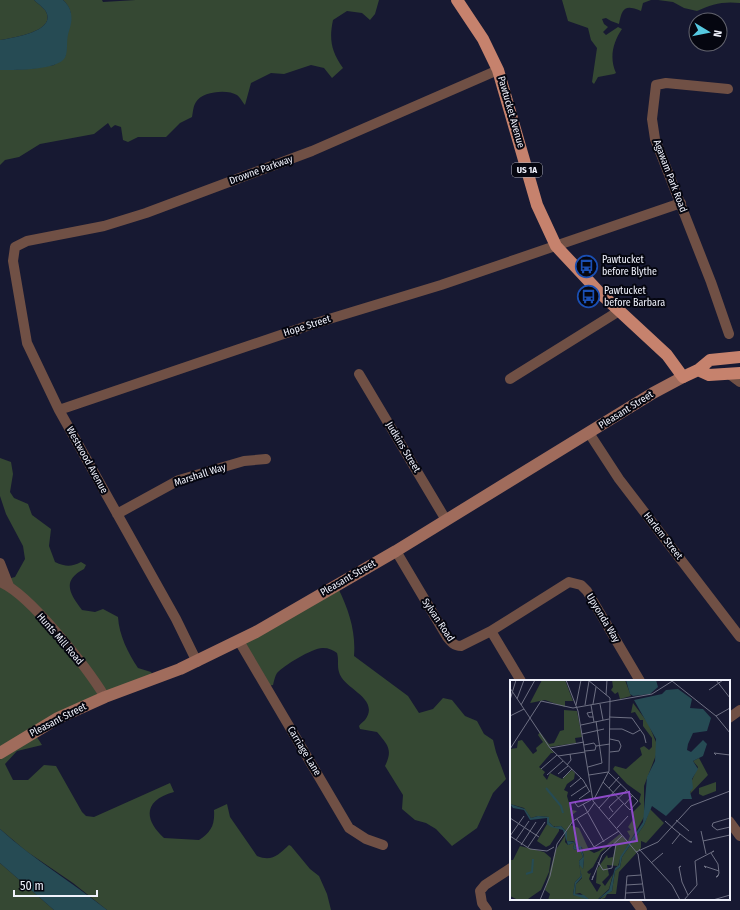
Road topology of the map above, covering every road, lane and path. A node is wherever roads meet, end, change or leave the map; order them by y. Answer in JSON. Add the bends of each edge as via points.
{"nodes":[{"id":1,"x":458,"y":0,"type":"edge"},
{"id":2,"x":498,"y":70,"type":"junction"},
{"id":3,"x":728,"y":89,"type":"dead end"},
{"id":4,"x":681,"y":203,"type":"junction"},
{"id":5,"x":556,"y":246,"type":"junction"},
{"id":6,"x":15,"y":247,"type":"joint"},
{"id":7,"x":619,"y":311,"type":"junction"},
{"id":8,"x":728,"y":334,"type":"dead end"},
{"id":9,"x":740,"y":357,"type":"edge"},
{"id":10,"x":698,"y":370,"type":"junction"},
{"id":11,"x":734,"y":373,"type":"edge"},
{"id":12,"x":359,"y":374,"type":"dead end"},
{"id":13,"x":683,"y":377,"type":"junction"},
{"id":14,"x":510,"y":379,"type":"dead end"},
{"id":15,"x":740,"y":382,"type":"edge"},
{"id":16,"x":59,"y":410,"type":"junction"},
{"id":17,"x":589,"y":433,"type":"junction"},
{"id":18,"x":266,"y":459,"type":"dead end"},
{"id":19,"x":117,"y":514,"type":"junction"},
{"id":20,"x":446,"y":520,"type":"junction"},
{"id":21,"x":396,"y":551,"type":"junction"},
{"id":22,"x":0,"y":563,"type":"edge"},
{"id":23,"x":4,"y":584,"type":"edge"},
{"id":24,"x":491,"y":631,"type":"junction"},
{"id":25,"x":740,"y":637,"type":"edge"},
{"id":26,"x":239,"y":641,"type":"junction"},
{"id":27,"x":197,"y":662,"type":"junction"},
{"id":28,"x":520,"y":680,"type":"edge"},
{"id":29,"x":639,"y":680,"type":"edge"},
{"id":30,"x":106,"y":697,"type":"junction"},
{"id":31,"x":740,"y":710,"type":"edge"},
{"id":32,"x":730,"y":717,"type":"edge"},
{"id":33,"x":0,"y":753,"type":"edge"},
{"id":34,"x":730,"y":822,"type":"edge"},
{"id":35,"x":740,"y":836,"type":"edge"},
{"id":36,"x":383,"y":845,"type":"dead end"},
{"id":37,"x":510,"y":869,"type":"edge"},
{"id":38,"x":635,"y":900,"type":"edge"},
{"id":39,"x":487,"y":910,"type":"edge"},
{"id":40,"x":642,"y":910,"type":"edge"}],
"edges":[{"from":1,"to":2,"type":"main road","name":"Pawtucket Avenue","number":"US 1A","via":[[483,39]]},
{"from":2,"to":5,"type":"main road","name":"Pawtucket Avenue","number":"US 1A","via":[[537,205]]},
{"from":2,"to":6,"type":"street","name":"Drowne Parkway","via":[[312,151],[146,213],[104,226],[27,241]]},
{"from":3,"to":4,"type":"street","name":"Agawam Park Road","via":[[666,83],[656,85],[652,119],[655,139]]},
{"from":4,"to":5,"type":"street","name":"Hope Street"},
{"from":4,"to":8,"type":"street","name":"Agawam Park Road"},
{"from":5,"to":7,"type":"main road","name":"Pawtucket Avenue","number":"US 1A"},
{"from":5,"to":16,"type":"street","name":"Hope Street","via":[[441,285],[316,323]]},
{"from":6,"to":16,"type":"street","name":"Westwood Avenue","via":[[13,261],[27,343]]},
{"from":7,"to":13,"type":"main road","name":"Pawtucket Avenue","number":"US 1A","via":[[667,355]]},
{"from":7,"to":14,"type":"street"},
{"from":9,"to":10,"type":"main road","via":[[710,360]]},
{"from":10,"to":11,"type":"main road","via":[[709,375]]},
{"from":10,"to":13,"type":"main road"},
{"from":11,"to":15,"type":"street"},
{"from":12,"to":20,"type":"street","name":"Judkins Street"},
{"from":13,"to":17,"type":"main road","name":"Pleasant Street"},
{"from":16,"to":19,"type":"street","name":"Westwood Avenue"},
{"from":17,"to":20,"type":"main road","name":"Pleasant Street"},
{"from":17,"to":25,"type":"street","name":"Harlem Street","via":[[619,479]]},
{"from":18,"to":19,"type":"street","name":"Marshall Way","via":[[244,461],[179,480]]},
{"from":19,"to":27,"type":"street","name":"Westwood Avenue"},
{"from":20,"to":21,"type":"main road","name":"Pleasant Street"},
{"from":21,"to":24,"type":"street","name":"Sylvan Road","via":[[451,643],[461,646]]},
{"from":21,"to":26,"type":"main road","name":"Pleasant Street"},
{"from":22,"to":23,"type":"street","name":"Hunts Mill Road"},
{"from":23,"to":30,"type":"street","name":"Hunts Mill Road","via":[[42,616],[94,678]]},
{"from":24,"to":28,"type":"street"},
{"from":24,"to":29,"type":"street","name":"Upyonda Way","via":[[569,582],[581,585]]},
{"from":26,"to":27,"type":"main road","name":"Pleasant Street"},
{"from":26,"to":36,"type":"street","name":"Carriage Lane","via":[[349,828],[366,839]]},
{"from":27,"to":30,"type":"main road","name":"Pleasant Street"},
{"from":30,"to":33,"type":"main road","name":"Pleasant Street","via":[[58,718]]},
{"from":31,"to":32,"type":"street"},
{"from":34,"to":35,"type":"street"},
{"from":37,"to":39,"type":"street","via":[[480,891],[482,903]]},
{"from":38,"to":40,"type":"street"}]}
